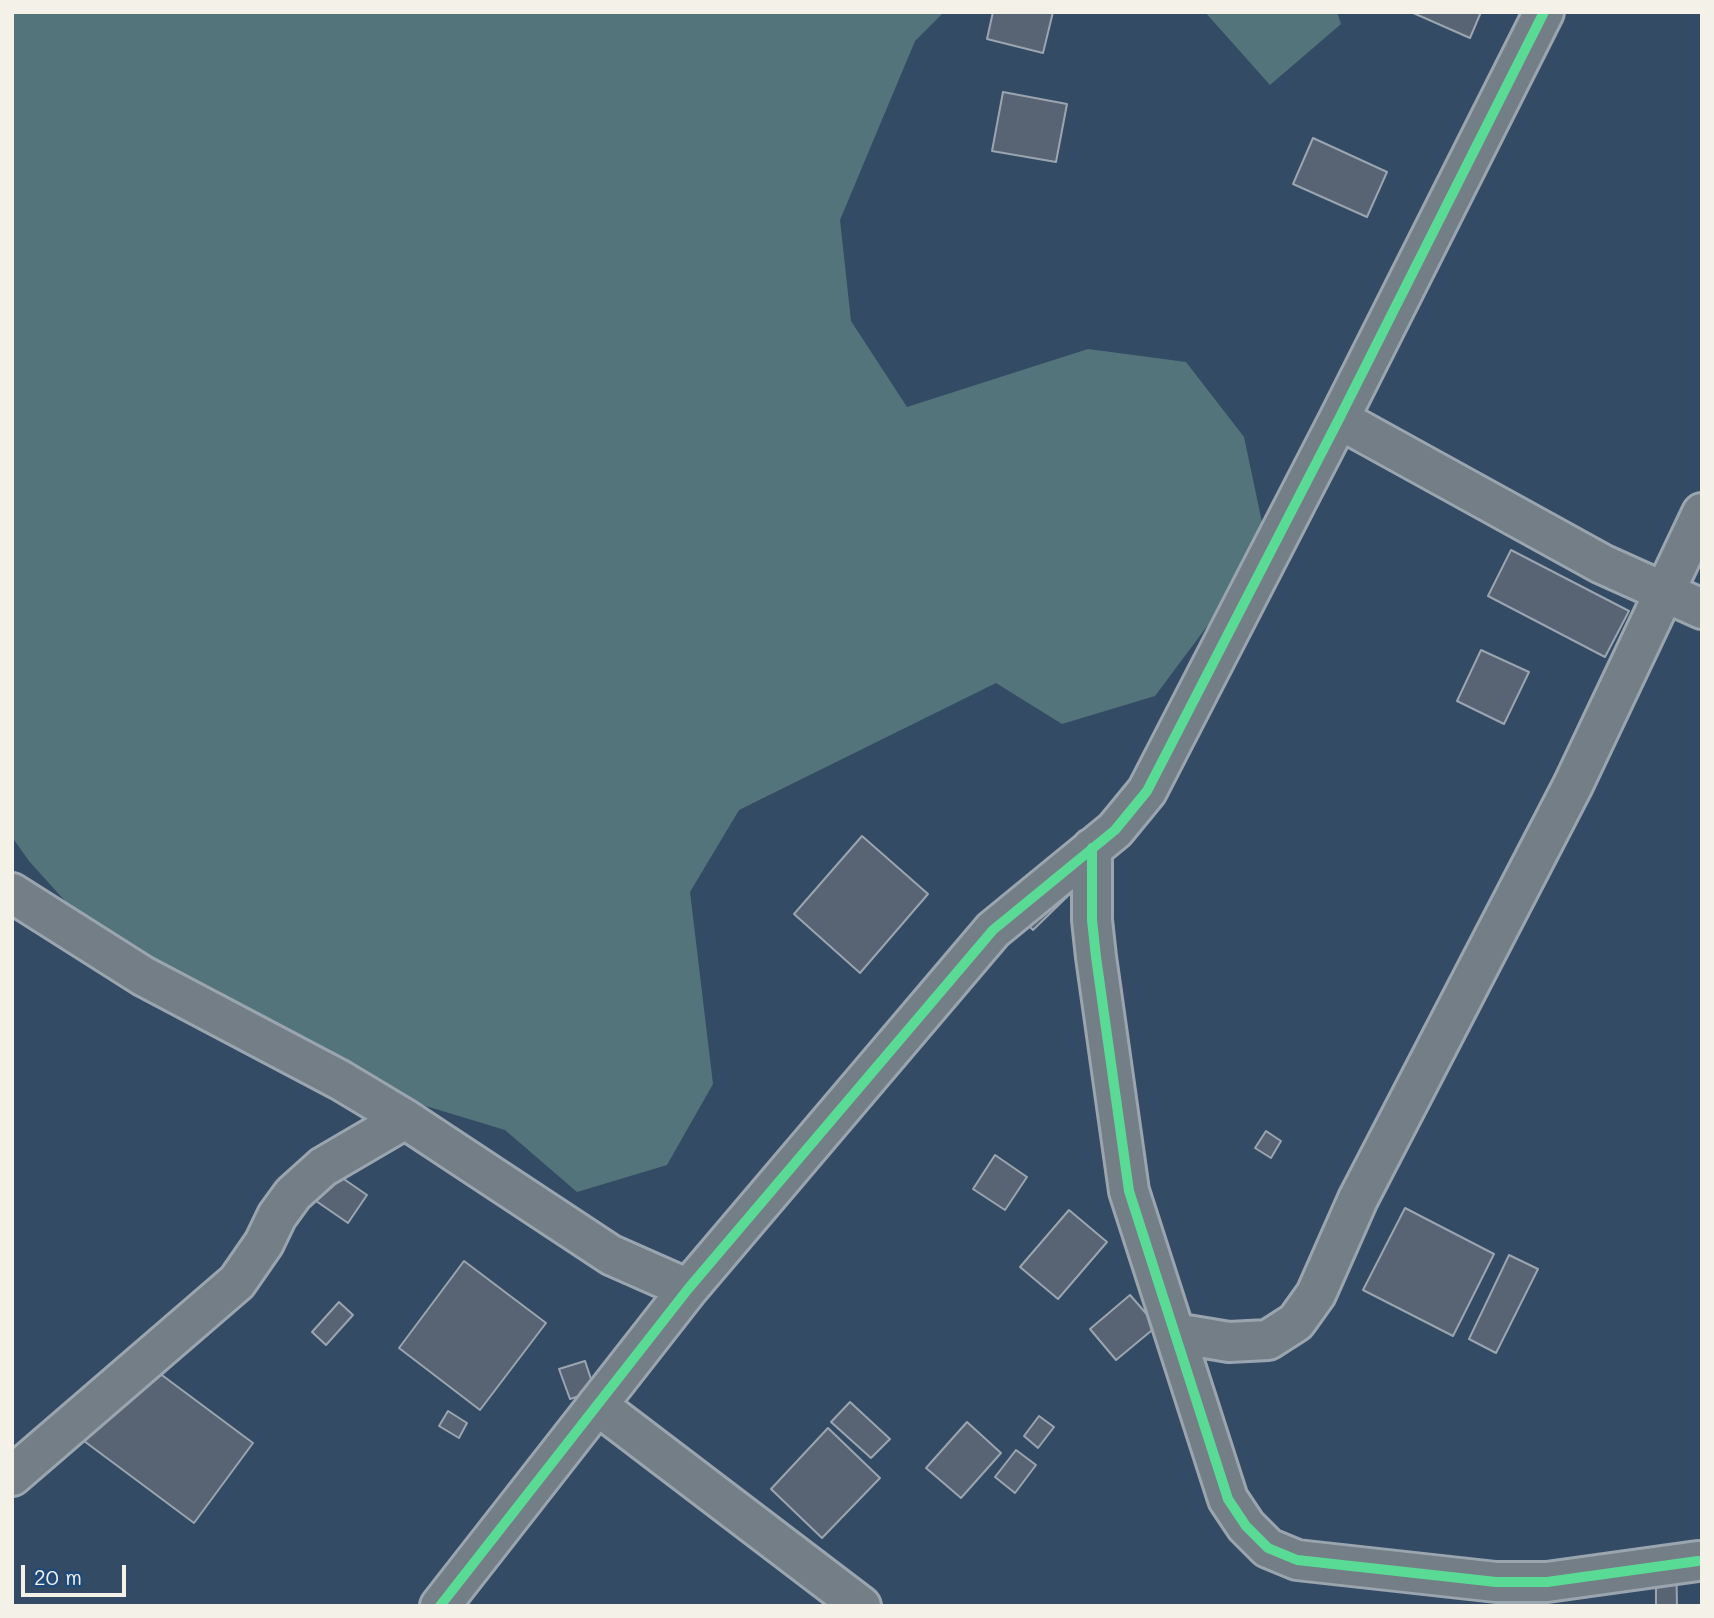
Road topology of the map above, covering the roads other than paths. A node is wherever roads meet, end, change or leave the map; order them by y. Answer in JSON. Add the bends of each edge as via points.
{"nodes":[{"id":1,"x":1544,"y":12,"type":"edge"},
{"id":2,"x":1339,"y":419,"type":"junction"},
{"id":3,"x":1702,"y":513,"type":"edge"},
{"id":4,"x":1663,"y":593,"type":"junction"},
{"id":5,"x":1702,"y":609,"type":"edge"},
{"id":6,"x":1092,"y":848,"type":"junction"},
{"id":7,"x":12,"y":894,"type":"edge"},
{"id":8,"x":405,"y":1119,"type":"junction"},
{"id":9,"x":688,"y":1289,"type":"junction"},
{"id":10,"x":1175,"y":1333,"type":"junction"},
{"id":11,"x":597,"y":1405,"type":"junction"},
{"id":12,"x":12,"y":1476,"type":"edge"},
{"id":13,"x":1698,"y":1561,"type":"dead end"},
{"id":14,"x":440,"y":1606,"type":"edge"},
{"id":15,"x":862,"y":1606,"type":"edge"}],
"edges":[{"from":1,"to":2,"type":"street"},
{"from":2,"to":4,"type":"street"},
{"from":2,"to":6,"type":"street","via":[[1147,791],[1115,830]]},
{"from":3,"to":4,"type":"street"},
{"from":4,"to":5,"type":"street"},
{"from":4,"to":10,"type":"street","via":[[1573,785],[1359,1199],[1316,1294],[1296,1322],[1268,1340],[1229,1342]]},
{"from":6,"to":9,"type":"street","via":[[993,930]]},
{"from":6,"to":10,"type":"street","via":[[1095,944],[1129,1191]]},
{"from":7,"to":8,"type":"street","via":[[144,976]]},
{"from":8,"to":9,"type":"street","via":[[591,1244]]},
{"from":8,"to":12,"type":"street","via":[[323,1167],[293,1194],[237,1282]]},
{"from":9,"to":11,"type":"street"},
{"from":10,"to":13,"type":"street","via":[[1228,1499],[1268,1548],[1297,1560],[1496,1582],[1547,1582]]},
{"from":11,"to":14,"type":"street"},
{"from":11,"to":15,"type":"street"}]}
